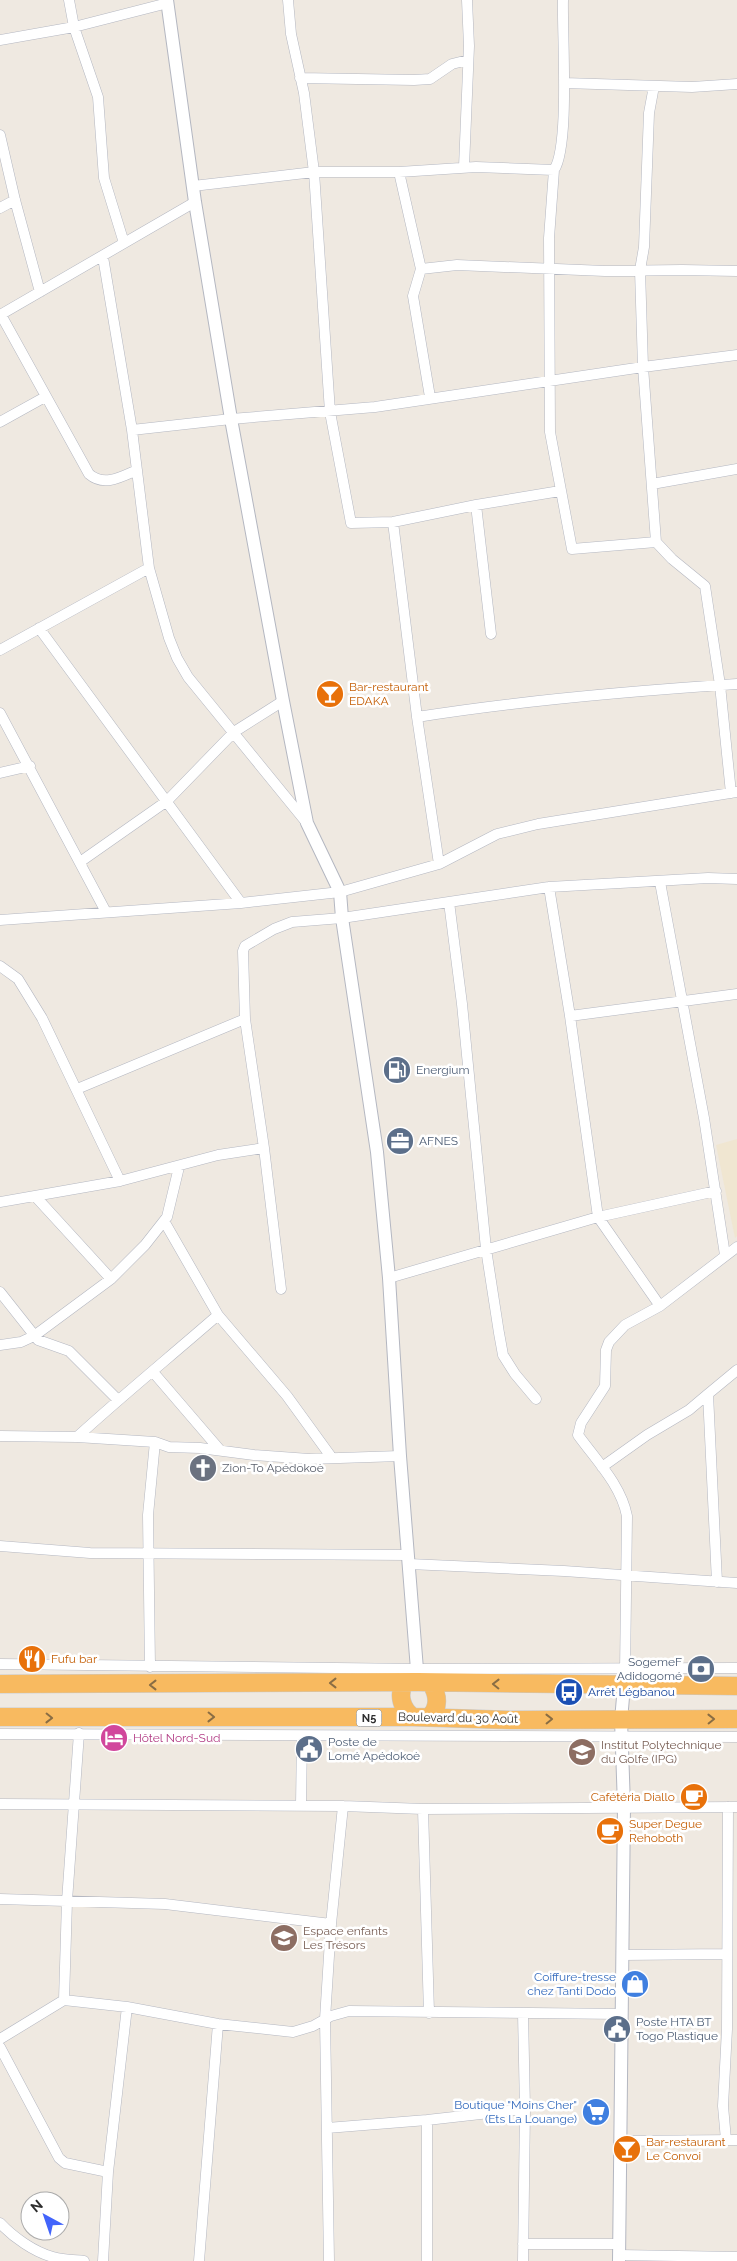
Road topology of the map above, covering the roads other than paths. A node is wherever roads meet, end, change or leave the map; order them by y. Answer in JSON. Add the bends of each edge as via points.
{"nodes":[{"id":1,"x":69,"y":0,"type":"edge"},
{"id":2,"x":288,"y":0,"type":"edge"},
{"id":3,"x":467,"y":0,"type":"edge"},
{"id":4,"x":563,"y":0,"type":"edge"},
{"id":5,"x":167,"y":1,"type":"edge"},
{"id":6,"x":74,"y":27,"type":"junction"},
{"id":7,"x":0,"y":40,"type":"edge"},
{"id":8,"x":468,"y":60,"type":"junction"},
{"id":9,"x":300,"y":78,"type":"junction"},
{"id":10,"x":564,"y":83,"type":"junction"},
{"id":11,"x":737,"y":84,"type":"edge"},
{"id":12,"x":654,"y":86,"type":"junction"},
{"id":13,"x":0,"y":135,"type":"edge"},
{"id":14,"x":464,"y":167,"type":"junction"},
{"id":15,"x":554,"y":170,"type":"junction"},
{"id":16,"x":314,"y":172,"type":"junction"},
{"id":17,"x":400,"y":172,"type":"junction"},
{"id":18,"x":193,"y":186,"type":"junction"},
{"id":19,"x":15,"y":200,"type":"junction"},
{"id":20,"x":196,"y":202,"type":"junction"},
{"id":21,"x":0,"y":208,"type":"edge"},
{"id":22,"x":124,"y":244,"type":"junction"},
{"id":23,"x":103,"y":257,"type":"junction"},
{"id":24,"x":550,"y":268,"type":"junction"},
{"id":25,"x":421,"y":269,"type":"junction"},
{"id":26,"x":640,"y":270,"type":"junction"},
{"id":27,"x":737,"y":271,"type":"edge"},
{"id":28,"x":40,"y":292,"type":"junction"},
{"id":29,"x":0,"y":315,"type":"edge"},
{"id":30,"x":737,"y":355,"type":"edge"},
{"id":31,"x":643,"y":367,"type":"junction"},
{"id":32,"x":549,"y":381,"type":"junction"},
{"id":33,"x":44,"y":397,"type":"junction"},
{"id":34,"x":430,"y":397,"type":"junction"},
{"id":35,"x":330,"y":412,"type":"junction"},
{"id":36,"x":231,"y":419,"type":"junction"},
{"id":37,"x":0,"y":422,"type":"edge"},
{"id":38,"x":132,"y":430,"type":"junction"},
{"id":39,"x":137,"y":470,"type":"junction"},
{"id":40,"x":737,"y":470,"type":"edge"},
{"id":41,"x":652,"y":484,"type":"junction"},
{"id":42,"x":560,"y":491,"type":"junction"},
{"id":43,"x":476,"y":505,"type":"junction"},
{"id":44,"x":393,"y":522,"type":"junction"},
{"id":45,"x":656,"y":542,"type":"junction"},
{"id":46,"x":149,"y":568,"type":"junction"},
{"id":47,"x":39,"y":628,"type":"junction"},
{"id":48,"x":491,"y":634,"type":"dead end"},
{"id":49,"x":0,"y":650,"type":"edge"},
{"id":50,"x":737,"y":684,"type":"edge"},
{"id":51,"x":720,"y":685,"type":"junction"},
{"id":52,"x":283,"y":701,"type":"junction"},
{"id":53,"x":0,"y":713,"type":"edge"},
{"id":54,"x":417,"y":717,"type":"junction"},
{"id":55,"x":234,"y":732,"type":"junction"},
{"id":56,"x":30,"y":766,"type":"junction"},
{"id":57,"x":0,"y":773,"type":"edge"},
{"id":58,"x":734,"y":793,"type":"edge"},
{"id":59,"x":167,"y":801,"type":"junction"},
{"id":60,"x":307,"y":823,"type":"junction"},
{"id":61,"x":80,"y":862,"type":"junction"},
{"id":62,"x":440,"y":864,"type":"junction"},
{"id":63,"x":737,"y":879,"type":"edge"},
{"id":64,"x":660,"y":882,"type":"junction"},
{"id":65,"x":549,"y":887,"type":"junction"},
{"id":66,"x":340,"y":892,"type":"junction"},
{"id":67,"x":449,"y":902,"type":"junction"},
{"id":68,"x":242,"y":903,"type":"junction"},
{"id":69,"x":106,"y":912,"type":"junction"},
{"id":70,"x":342,"y":918,"type":"junction"},
{"id":71,"x":0,"y":920,"type":"edge"},
{"id":72,"x":0,"y":966,"type":"edge"},
{"id":73,"x":737,"y":994,"type":"edge"},
{"id":74,"x":682,"y":1001,"type":"junction"},
{"id":75,"x":570,"y":1016,"type":"junction"},
{"id":76,"x":245,"y":1019,"type":"junction"},
{"id":77,"x":77,"y":1089,"type":"junction"},
{"id":78,"x":264,"y":1148,"type":"junction"},
{"id":79,"x":179,"y":1167,"type":"junction"},
{"id":80,"x":120,"y":1181,"type":"junction"},
{"id":81,"x":716,"y":1191,"type":"junction"},
{"id":82,"x":36,"y":1196,"type":"junction"},
{"id":83,"x":0,"y":1202,"type":"edge"},
{"id":84,"x":598,"y":1217,"type":"junction"},
{"id":85,"x":164,"y":1222,"type":"junction"},
{"id":86,"x":737,"y":1247,"type":"edge"},
{"id":87,"x":486,"y":1249,"type":"junction"},
{"id":88,"x":725,"y":1255,"type":"junction"},
{"id":89,"x":389,"y":1278,"type":"junction"},
{"id":90,"x":111,"y":1279,"type":"junction"},
{"id":91,"x":281,"y":1289,"type":"dead end"},
{"id":92,"x":0,"y":1292,"type":"edge"},
{"id":93,"x":660,"y":1306,"type":"junction"},
{"id":94,"x":218,"y":1315,"type":"junction"},
{"id":95,"x":34,"y":1336,"type":"junction"},
{"id":96,"x":0,"y":1345,"type":"edge"},
{"id":97,"x":737,"y":1370,"type":"edge"},
{"id":98,"x":153,"y":1372,"type":"junction"},
{"id":99,"x":708,"y":1394,"type":"junction"},
{"id":100,"x":536,"y":1399,"type":"dead end"},
{"id":101,"x":118,"y":1400,"type":"junction"},
{"id":102,"x":0,"y":1436,"type":"edge"},
{"id":103,"x":77,"y":1437,"type":"junction"},
{"id":104,"x":155,"y":1442,"type":"junction"},
{"id":105,"x":220,"y":1450,"type":"junction"},
{"id":106,"x":400,"y":1456,"type":"junction"},
{"id":107,"x":332,"y":1458,"type":"junction"},
{"id":108,"x":602,"y":1467,"type":"junction"},
{"id":109,"x":0,"y":1546,"type":"edge"},
{"id":110,"x":148,"y":1553,"type":"junction"},
{"id":111,"x":408,"y":1559,"type":"junction"},
{"id":112,"x":626,"y":1575,"type":"junction"},
{"id":113,"x":717,"y":1582,"type":"junction"},
{"id":114,"x":737,"y":1583,"type":"edge"},
{"id":115,"x":0,"y":1664,"type":"edge"},
{"id":116,"x":150,"y":1667,"type":"junction"},
{"id":117,"x":626,"y":1668,"type":"junction"},
{"id":118,"x":737,"y":1668,"type":"edge"},
{"id":119,"x":418,"y":1679,"type":"junction"},
{"id":120,"x":0,"y":1684,"type":"edge"},
{"id":121,"x":624,"y":1686,"type":"junction"},
{"id":122,"x":737,"y":1686,"type":"edge"},
{"id":123,"x":0,"y":1717,"type":"edge"},
{"id":124,"x":421,"y":1717,"type":"junction"},
{"id":125,"x":737,"y":1719,"type":"edge"},
{"id":126,"x":621,"y":1728,"type":"junction"},
{"id":127,"x":0,"y":1734,"type":"edge"},
{"id":128,"x":78,"y":1734,"type":"junction"},
{"id":129,"x":302,"y":1736,"type":"junction"},
{"id":130,"x":737,"y":1737,"type":"edge"},
{"id":131,"x":0,"y":1804,"type":"edge"},
{"id":132,"x":73,"y":1804,"type":"junction"},
{"id":133,"x":301,"y":1806,"type":"junction"},
{"id":134,"x":343,"y":1806,"type":"junction"},
{"id":135,"x":624,"y":1806,"type":"junction"},
{"id":136,"x":733,"y":1807,"type":"edge"},
{"id":137,"x":423,"y":1809,"type":"junction"},
{"id":138,"x":0,"y":1898,"type":"edge"},
{"id":139,"x":68,"y":1900,"type":"junction"},
{"id":140,"x":732,"y":1911,"type":"edge"},
{"id":141,"x":331,"y":1924,"type":"junction"},
{"id":142,"x":727,"y":1954,"type":"junction"},
{"id":143,"x":622,"y":1956,"type":"junction"},
{"id":144,"x":64,"y":2000,"type":"junction"},
{"id":145,"x":127,"y":2007,"type":"junction"},
{"id":146,"x":429,"y":2013,"type":"junction"},
{"id":147,"x":523,"y":2013,"type":"junction"},
{"id":148,"x":622,"y":2014,"type":"junction"},
{"id":149,"x":325,"y":2019,"type":"junction"},
{"id":150,"x":218,"y":2024,"type":"junction"},
{"id":151,"x":732,"y":2029,"type":"edge"},
{"id":152,"x":0,"y":2039,"type":"edge"},
{"id":153,"x":0,"y":2047,"type":"edge"},
{"id":154,"x":525,"y":2109,"type":"junction"},
{"id":155,"x":427,"y":2120,"type":"junction"},
{"id":156,"x":327,"y":2128,"type":"junction"},
{"id":157,"x":726,"y":2140,"type":"junction"},
{"id":158,"x":737,"y":2140,"type":"edge"},
{"id":159,"x":620,"y":2141,"type":"junction"},
{"id":160,"x":108,"y":2172,"type":"junction"},
{"id":161,"x":0,"y":2223,"type":"edge"},
{"id":162,"x":523,"y":2244,"type":"junction"},
{"id":163,"x":619,"y":2253,"type":"edge"},
{"id":164,"x":737,"y":2257,"type":"edge"},
{"id":165,"x":84,"y":2261,"type":"edge"},
{"id":166,"x":102,"y":2261,"type":"edge"},
{"id":167,"x":198,"y":2261,"type":"edge"},
{"id":168,"x":329,"y":2261,"type":"edge"},
{"id":169,"x":427,"y":2261,"type":"edge"},
{"id":170,"x":523,"y":2261,"type":"edge"}],
"edges":[{"from":1,"to":6,"type":"street"},
{"from":2,"to":9,"type":"street"},
{"from":3,"to":8,"type":"street"},
{"from":4,"to":10,"type":"street"},
{"from":5,"to":6,"type":"street"},
{"from":5,"to":18,"type":"street"},
{"from":6,"to":7,"type":"street"},
{"from":6,"to":22,"type":"street","via":[[98,97],[104,178]]},
{"from":8,"to":9,"type":"street","via":[[452,64],[430,79]]},
{"from":8,"to":14,"type":"street"},
{"from":9,"to":16,"type":"street"},
{"from":10,"to":12,"type":"street"},
{"from":10,"to":15,"type":"street","via":[[559,162]]},
{"from":11,"to":12,"type":"street"},
{"from":12,"to":26,"type":"street","via":[[649,113],[644,246]]},
{"from":13,"to":19,"type":"street"},
{"from":14,"to":15,"type":"street"},
{"from":14,"to":17,"type":"street"},
{"from":15,"to":24,"type":"street"},
{"from":16,"to":17,"type":"street"},
{"from":16,"to":18,"type":"street"},
{"from":16,"to":35,"type":"street"},
{"from":17,"to":25,"type":"street"},
{"from":18,"to":20,"type":"street"},
{"from":19,"to":21,"type":"street"},
{"from":19,"to":28,"type":"street"},
{"from":20,"to":22,"type":"street"},
{"from":20,"to":36,"type":"street"},
{"from":22,"to":23,"type":"street"},
{"from":23,"to":28,"type":"street"},
{"from":23,"to":38,"type":"street"},
{"from":24,"to":25,"type":"street","via":[[457,265]]},
{"from":24,"to":26,"type":"street"},
{"from":24,"to":32,"type":"street"},
{"from":25,"to":34,"type":"street","via":[[413,296]]},
{"from":26,"to":27,"type":"street"},
{"from":26,"to":31,"type":"street"},
{"from":28,"to":29,"type":"street"},
{"from":29,"to":33,"type":"street"},
{"from":30,"to":31,"type":"street"},
{"from":31,"to":32,"type":"street"},
{"from":31,"to":41,"type":"street"},
{"from":32,"to":34,"type":"street"},
{"from":32,"to":42,"type":"street","via":[[550,432]]},
{"from":33,"to":37,"type":"street"},
{"from":33,"to":39,"type":"street","via":[[95,479],[113,480]]},
{"from":34,"to":35,"type":"street"},
{"from":35,"to":36,"type":"street"},
{"from":35,"to":44,"type":"street","via":[[351,523]]},
{"from":36,"to":38,"type":"street"},
{"from":36,"to":52,"type":"street"},
{"from":38,"to":39,"type":"street"},
{"from":39,"to":46,"type":"street"},
{"from":40,"to":41,"type":"street"},
{"from":41,"to":45,"type":"street"},
{"from":42,"to":43,"type":"street"},
{"from":42,"to":45,"type":"street","via":[[572,549]]},
{"from":43,"to":44,"type":"street"},
{"from":43,"to":48,"type":"street"},
{"from":44,"to":54,"type":"street"},
{"from":45,"to":51,"type":"street","via":[[705,586]]},
{"from":46,"to":47,"type":"street"},
{"from":46,"to":55,"type":"street","via":[[182,667]]},
{"from":47,"to":49,"type":"street"},
{"from":47,"to":59,"type":"street"},
{"from":50,"to":51,"type":"street"},
{"from":51,"to":54,"type":"street"},
{"from":51,"to":58,"type":"street"},
{"from":52,"to":55,"type":"street"},
{"from":52,"to":60,"type":"street"},
{"from":53,"to":56,"type":"street"},
{"from":54,"to":62,"type":"street"},
{"from":55,"to":59,"type":"street"},
{"from":55,"to":60,"type":"street"},
{"from":56,"to":57,"type":"street"},
{"from":56,"to":61,"type":"street"},
{"from":58,"to":62,"type":"street","via":[[538,824],[498,834]]},
{"from":59,"to":61,"type":"street"},
{"from":59,"to":68,"type":"street"},
{"from":60,"to":66,"type":"street"},
{"from":61,"to":69,"type":"street"},
{"from":62,"to":66,"type":"street"},
{"from":63,"to":64,"type":"street"},
{"from":64,"to":65,"type":"street"},
{"from":64,"to":74,"type":"street"},
{"from":65,"to":67,"type":"street"},
{"from":65,"to":75,"type":"street"},
{"from":66,"to":68,"type":"street"},
{"from":66,"to":70,"type":"street"},
{"from":67,"to":70,"type":"street"},
{"from":67,"to":87,"type":"street"},
{"from":68,"to":69,"type":"street"},
{"from":69,"to":71,"type":"street"},
{"from":70,"to":76,"type":"street","via":[[292,922],[245,946]]},
{"from":70,"to":89,"type":"street","via":[[377,1152]]},
{"from":72,"to":77,"type":"street","via":[[18,979],[42,1018]]},
{"from":73,"to":74,"type":"street"},
{"from":74,"to":75,"type":"street"},
{"from":74,"to":81,"type":"street"},
{"from":75,"to":84,"type":"street"},
{"from":76,"to":77,"type":"street"},
{"from":76,"to":78,"type":"street"},
{"from":77,"to":80,"type":"street"},
{"from":78,"to":79,"type":"street","via":[[218,1155]]},
{"from":78,"to":91,"type":"street"},
{"from":79,"to":80,"type":"street"},
{"from":79,"to":85,"type":"street","via":[[170,1210]]},
{"from":80,"to":82,"type":"street"},
{"from":81,"to":84,"type":"street"},
{"from":81,"to":88,"type":"street"},
{"from":82,"to":83,"type":"street"},
{"from":82,"to":90,"type":"street"},
{"from":84,"to":87,"type":"street"},
{"from":84,"to":93,"type":"street"},
{"from":85,"to":90,"type":"street"},
{"from":85,"to":94,"type":"street"},
{"from":86,"to":88,"type":"street"},
{"from":87,"to":89,"type":"street"},
{"from":87,"to":100,"type":"street","via":[[503,1355]]},
{"from":88,"to":93,"type":"street"},
{"from":89,"to":106,"type":"street"},
{"from":90,"to":95,"type":"street"},
{"from":92,"to":95,"type":"street"},
{"from":93,"to":108,"type":"street","via":[[625,1325],[606,1350],[605,1386],[581,1423],[578,1435]]},
{"from":94,"to":98,"type":"street"},
{"from":94,"to":107,"type":"street","via":[[287,1396]]},
{"from":95,"to":96,"type":"street"},
{"from":95,"to":101,"type":"street","via":[[69,1351]]},
{"from":97,"to":99,"type":"street"},
{"from":98,"to":101,"type":"street"},
{"from":98,"to":105,"type":"street"},
{"from":99,"to":108,"type":"street"},
{"from":99,"to":113,"type":"street"},
{"from":101,"to":103,"type":"street"},
{"from":102,"to":103,"type":"street"},
{"from":103,"to":104,"type":"street"},
{"from":104,"to":105,"type":"street","via":[[169,1447]]},
{"from":104,"to":110,"type":"street"},
{"from":105,"to":107,"type":"street","via":[[267,1457]]},
{"from":106,"to":107,"type":"street"},
{"from":106,"to":111,"type":"street"},
{"from":108,"to":112,"type":"street","via":[[625,1505]]},
{"from":109,"to":110,"type":"street"},
{"from":110,"to":111,"type":"street"},
{"from":110,"to":116,"type":"street"},
{"from":111,"to":112,"type":"street"},
{"from":111,"to":119,"type":"street"},
{"from":112,"to":113,"type":"street"},
{"from":112,"to":117,"type":"street"},
{"from":113,"to":114,"type":"street"},
{"from":115,"to":116,"type":"street"},
{"from":116,"to":119,"type":"street"},
{"from":117,"to":118,"type":"street"},
{"from":117,"to":119,"type":"street"},
{"from":117,"to":121,"type":"street"},
{"from":119,"to":120,"type":"highway","one_way":true},
{"from":121,"to":119,"type":"highway","one_way":true},
{"from":119,"to":124,"type":"highway","via":[[435,1689],[437,1703],[436,1710]]},
{"from":119,"to":124,"type":"highway","via":[[402,1687],[402,1703],[405,1711]]},
{"from":121,"to":122,"type":"highway"},
{"from":121,"to":126,"type":"street"},
{"from":123,"to":124,"type":"highway","name":"Boulevard du 30 Août","number":"N5","one_way":true},
{"from":124,"to":126,"type":"highway","name":"Boulevard du 30 Août","number":"N5","one_way":true},
{"from":126,"to":125,"type":"highway","name":"Boulevard du 30 Août","number":"N5","one_way":true},
{"from":126,"to":129,"type":"street"},
{"from":126,"to":130,"type":"street"},
{"from":126,"to":135,"type":"street"},
{"from":127,"to":128,"type":"street"},
{"from":128,"to":129,"type":"street"},
{"from":128,"to":132,"type":"street"},
{"from":129,"to":133,"type":"street"},
{"from":131,"to":132,"type":"street"},
{"from":132,"to":133,"type":"street"},
{"from":132,"to":139,"type":"street"},
{"from":133,"to":134,"type":"street"},
{"from":134,"to":137,"type":"street"},
{"from":134,"to":141,"type":"street"},
{"from":135,"to":136,"type":"street"},
{"from":135,"to":137,"type":"street"},
{"from":135,"to":143,"type":"street"},
{"from":136,"to":140,"type":"street"},
{"from":137,"to":146,"type":"street"},
{"from":138,"to":139,"type":"street"},
{"from":139,"to":141,"type":"street","via":[[165,1904]]},
{"from":139,"to":144,"type":"street"},
{"from":140,"to":142,"type":"street"},
{"from":141,"to":149,"type":"street"},
{"from":142,"to":143,"type":"street"},
{"from":142,"to":151,"type":"street"},
{"from":143,"to":148,"type":"street"},
{"from":144,"to":145,"type":"street"},
{"from":144,"to":152,"type":"street"},
{"from":145,"to":150,"type":"street"},
{"from":145,"to":160,"type":"street"},
{"from":146,"to":147,"type":"street"},
{"from":146,"to":149,"type":"street","via":[[349,2011]]},
{"from":147,"to":148,"type":"street"},
{"from":147,"to":154,"type":"street"},
{"from":148,"to":159,"type":"street"},
{"from":149,"to":150,"type":"street","via":[[293,2032]]},
{"from":149,"to":156,"type":"street"},
{"from":150,"to":167,"type":"street"},
{"from":151,"to":157,"type":"street","via":[[723,2106]]},
{"from":153,"to":160,"type":"street","via":[[59,2158],[65,2163]]},
{"from":154,"to":155,"type":"street"},
{"from":154,"to":162,"type":"street"},
{"from":155,"to":156,"type":"street"},
{"from":155,"to":169,"type":"street"},
{"from":156,"to":168,"type":"street"},
{"from":157,"to":158,"type":"street"},
{"from":157,"to":159,"type":"street"},
{"from":159,"to":163,"type":"street"},
{"from":160,"to":166,"type":"street"},
{"from":161,"to":165,"type":"street","via":[[42,2254]]},
{"from":162,"to":163,"type":"street"},
{"from":162,"to":170,"type":"street"},
{"from":163,"to":164,"type":"street"}]}
